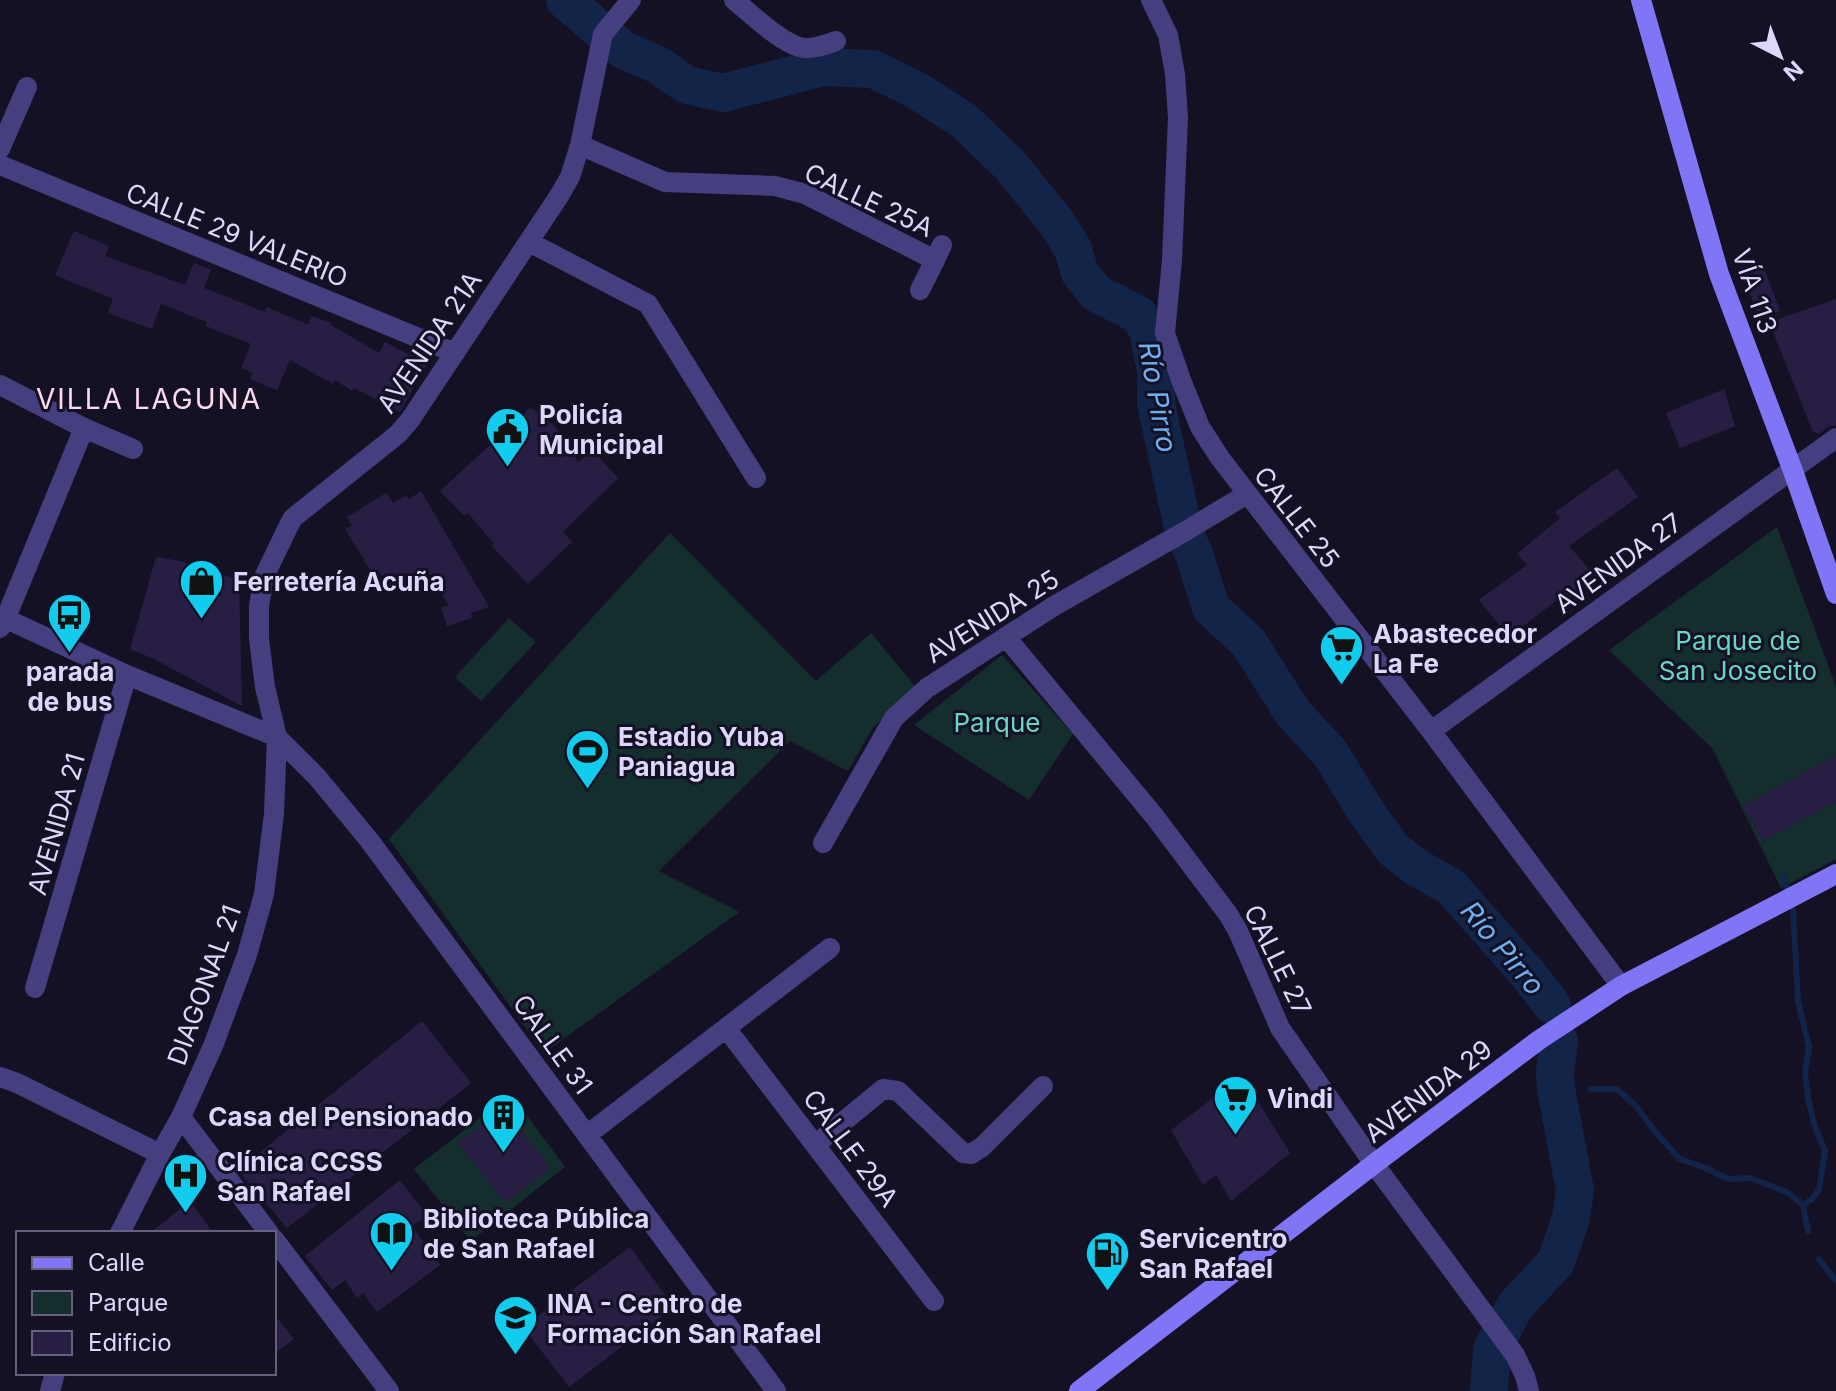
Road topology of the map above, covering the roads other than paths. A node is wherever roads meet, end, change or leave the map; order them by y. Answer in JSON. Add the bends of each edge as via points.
{"nodes":[{"id":1,"x":631,"y":0,"type":"edge"},
{"id":2,"x":734,"y":0,"type":"edge"},
{"id":3,"x":1151,"y":0,"type":"edge"},
{"id":4,"x":1641,"y":0,"type":"edge"},
{"id":5,"x":836,"y":41,"type":"dead end"},
{"id":6,"x":27,"y":87,"type":"dead end"},
{"id":7,"x":580,"y":145,"type":"junction"},
{"id":8,"x":0,"y":149,"type":"edge"},
{"id":9,"x":0,"y":165,"type":"edge"},
{"id":10,"x":529,"y":242,"type":"junction"},
{"id":11,"x":920,"y":290,"type":"dead end"},
{"id":12,"x":455,"y":353,"type":"junction"},
{"id":13,"x":0,"y":385,"type":"edge"},
{"id":14,"x":84,"y":428,"type":"junction"},
{"id":15,"x":1836,"y":438,"type":"edge"},
{"id":16,"x":133,"y":449,"type":"dead end"},
{"id":17,"x":1793,"y":471,"type":"junction"},
{"id":18,"x":756,"y":478,"type":"dead end"},
{"id":19,"x":1247,"y":494,"type":"junction"},
{"id":20,"x":1836,"y":594,"type":"edge"},
{"id":21,"x":2,"y":621,"type":"edge"},
{"id":22,"x":1006,"y":637,"type":"junction"},
{"id":23,"x":127,"y":675,"type":"junction"},
{"id":24,"x":1431,"y":731,"type":"junction"},
{"id":25,"x":277,"y":737,"type":"junction"},
{"id":26,"x":823,"y":843,"type":"dead end"},
{"id":27,"x":1836,"y":874,"type":"edge"},
{"id":28,"x":830,"y":948,"type":"dead end"},
{"id":29,"x":1621,"y":986,"type":"junction"},
{"id":30,"x":35,"y":988,"type":"dead end"},
{"id":31,"x":726,"y":1028,"type":"junction"},
{"id":32,"x":0,"y":1077,"type":"edge"},
{"id":33,"x":1043,"y":1086,"type":"dead end"},
{"id":34,"x":181,"y":1117,"type":"junction"},
{"id":35,"x":587,"y":1135,"type":"junction"},
{"id":36,"x":815,"y":1145,"type":"junction"},
{"id":37,"x":160,"y":1154,"type":"junction"},
{"id":38,"x":1374,"y":1164,"type":"junction"},
{"id":39,"x":121,"y":1231,"type":"edge"},
{"id":40,"x":267,"y":1231,"type":"edge"},
{"id":41,"x":276,"y":1242,"type":"edge"},
{"id":42,"x":934,"y":1301,"type":"dead end"},
{"id":43,"x":389,"y":1391,"type":"edge"},
{"id":44,"x":776,"y":1391,"type":"edge"},
{"id":45,"x":1079,"y":1391,"type":"edge"},
{"id":46,"x":1529,"y":1391,"type":"edge"}],
"edges":[{"from":1,"to":7,"type":"street","name":"AVENIDA 21A","via":[[603,34]]},
{"from":2,"to":5,"type":"street","via":[[791,45],[806,49]]},
{"from":3,"to":19,"type":"street","name":"CALLE 25","via":[[1168,35],[1178,118],[1165,333],[1200,427]]},
{"from":4,"to":17,"type":"main road","name":"VÍA 113","via":[[1719,274]]},
{"from":6,"to":8,"type":"street"},
{"from":7,"to":10,"type":"street","name":"AVENIDA 21A","via":[[570,177]]},
{"from":7,"to":11,"type":"street","name":"CALLE 25A","via":[[665,182],[775,186],[805,194],[938,252]]},
{"from":9,"to":12,"type":"street","name":"CALLE 29 VALERIO"},
{"from":10,"to":12,"type":"street","name":"AVENIDA 21A"},
{"from":10,"to":18,"type":"street","via":[[648,304]]},
{"from":12,"to":25,"type":"street","name":"AVENIDA 21A","via":[[398,434],[293,518],[270,564],[259,606],[259,639]]},
{"from":13,"to":14,"type":"street"},
{"from":14,"to":16,"type":"street"},
{"from":14,"to":21,"type":"street"},
{"from":15,"to":17,"type":"street","name":"AVENIDA 27"},
{"from":17,"to":20,"type":"main road","name":"VÍA 113"},
{"from":17,"to":24,"type":"street","name":"AVENIDA 27"},
{"from":19,"to":22,"type":"street","name":"AVENIDA 25"},
{"from":19,"to":24,"type":"street","name":"CALLE 25"},
{"from":21,"to":23,"type":"street"},
{"from":22,"to":26,"type":"street","name":"AVENIDA 25","via":[[927,688],[894,718]]},
{"from":22,"to":38,"type":"street","name":"CALLE 27","via":[[1228,914],[1280,1028]]},
{"from":23,"to":25,"type":"street"},
{"from":23,"to":30,"type":"street","name":"AVENIDA 21"},
{"from":24,"to":29,"type":"street","name":"CALLE 25"},
{"from":25,"to":34,"type":"street","name":"DIAGONAL 21","via":[[264,894],[213,1046]]},
{"from":25,"to":35,"type":"street","name":"CALLE 31","via":[[369,840]]},
{"from":27,"to":29,"type":"main road","name":"AVENIDA 29"},
{"from":28,"to":31,"type":"street"},
{"from":29,"to":38,"type":"main road","name":"AVENIDA 29","via":[[1539,1040]]},
{"from":31,"to":35,"type":"street"},
{"from":31,"to":36,"type":"street","name":"CALLE 29A"},
{"from":32,"to":37,"type":"street"},
{"from":33,"to":36,"type":"street","via":[[971,1154],[963,1153],[892,1089],[883,1089]]},
{"from":34,"to":37,"type":"street","name":"DIAGONAL 21"},
{"from":34,"to":40,"type":"street"},
{"from":35,"to":44,"type":"street","name":"CALLE 31"},
{"from":36,"to":42,"type":"street","name":"CALLE 29A"},
{"from":37,"to":39,"type":"street","name":"DIAGONAL 21"},
{"from":38,"to":45,"type":"main road","name":"AVENIDA 29"},
{"from":38,"to":46,"type":"street","name":"CALLE 27","via":[[1515,1355]]},
{"from":41,"to":43,"type":"street"}]}
